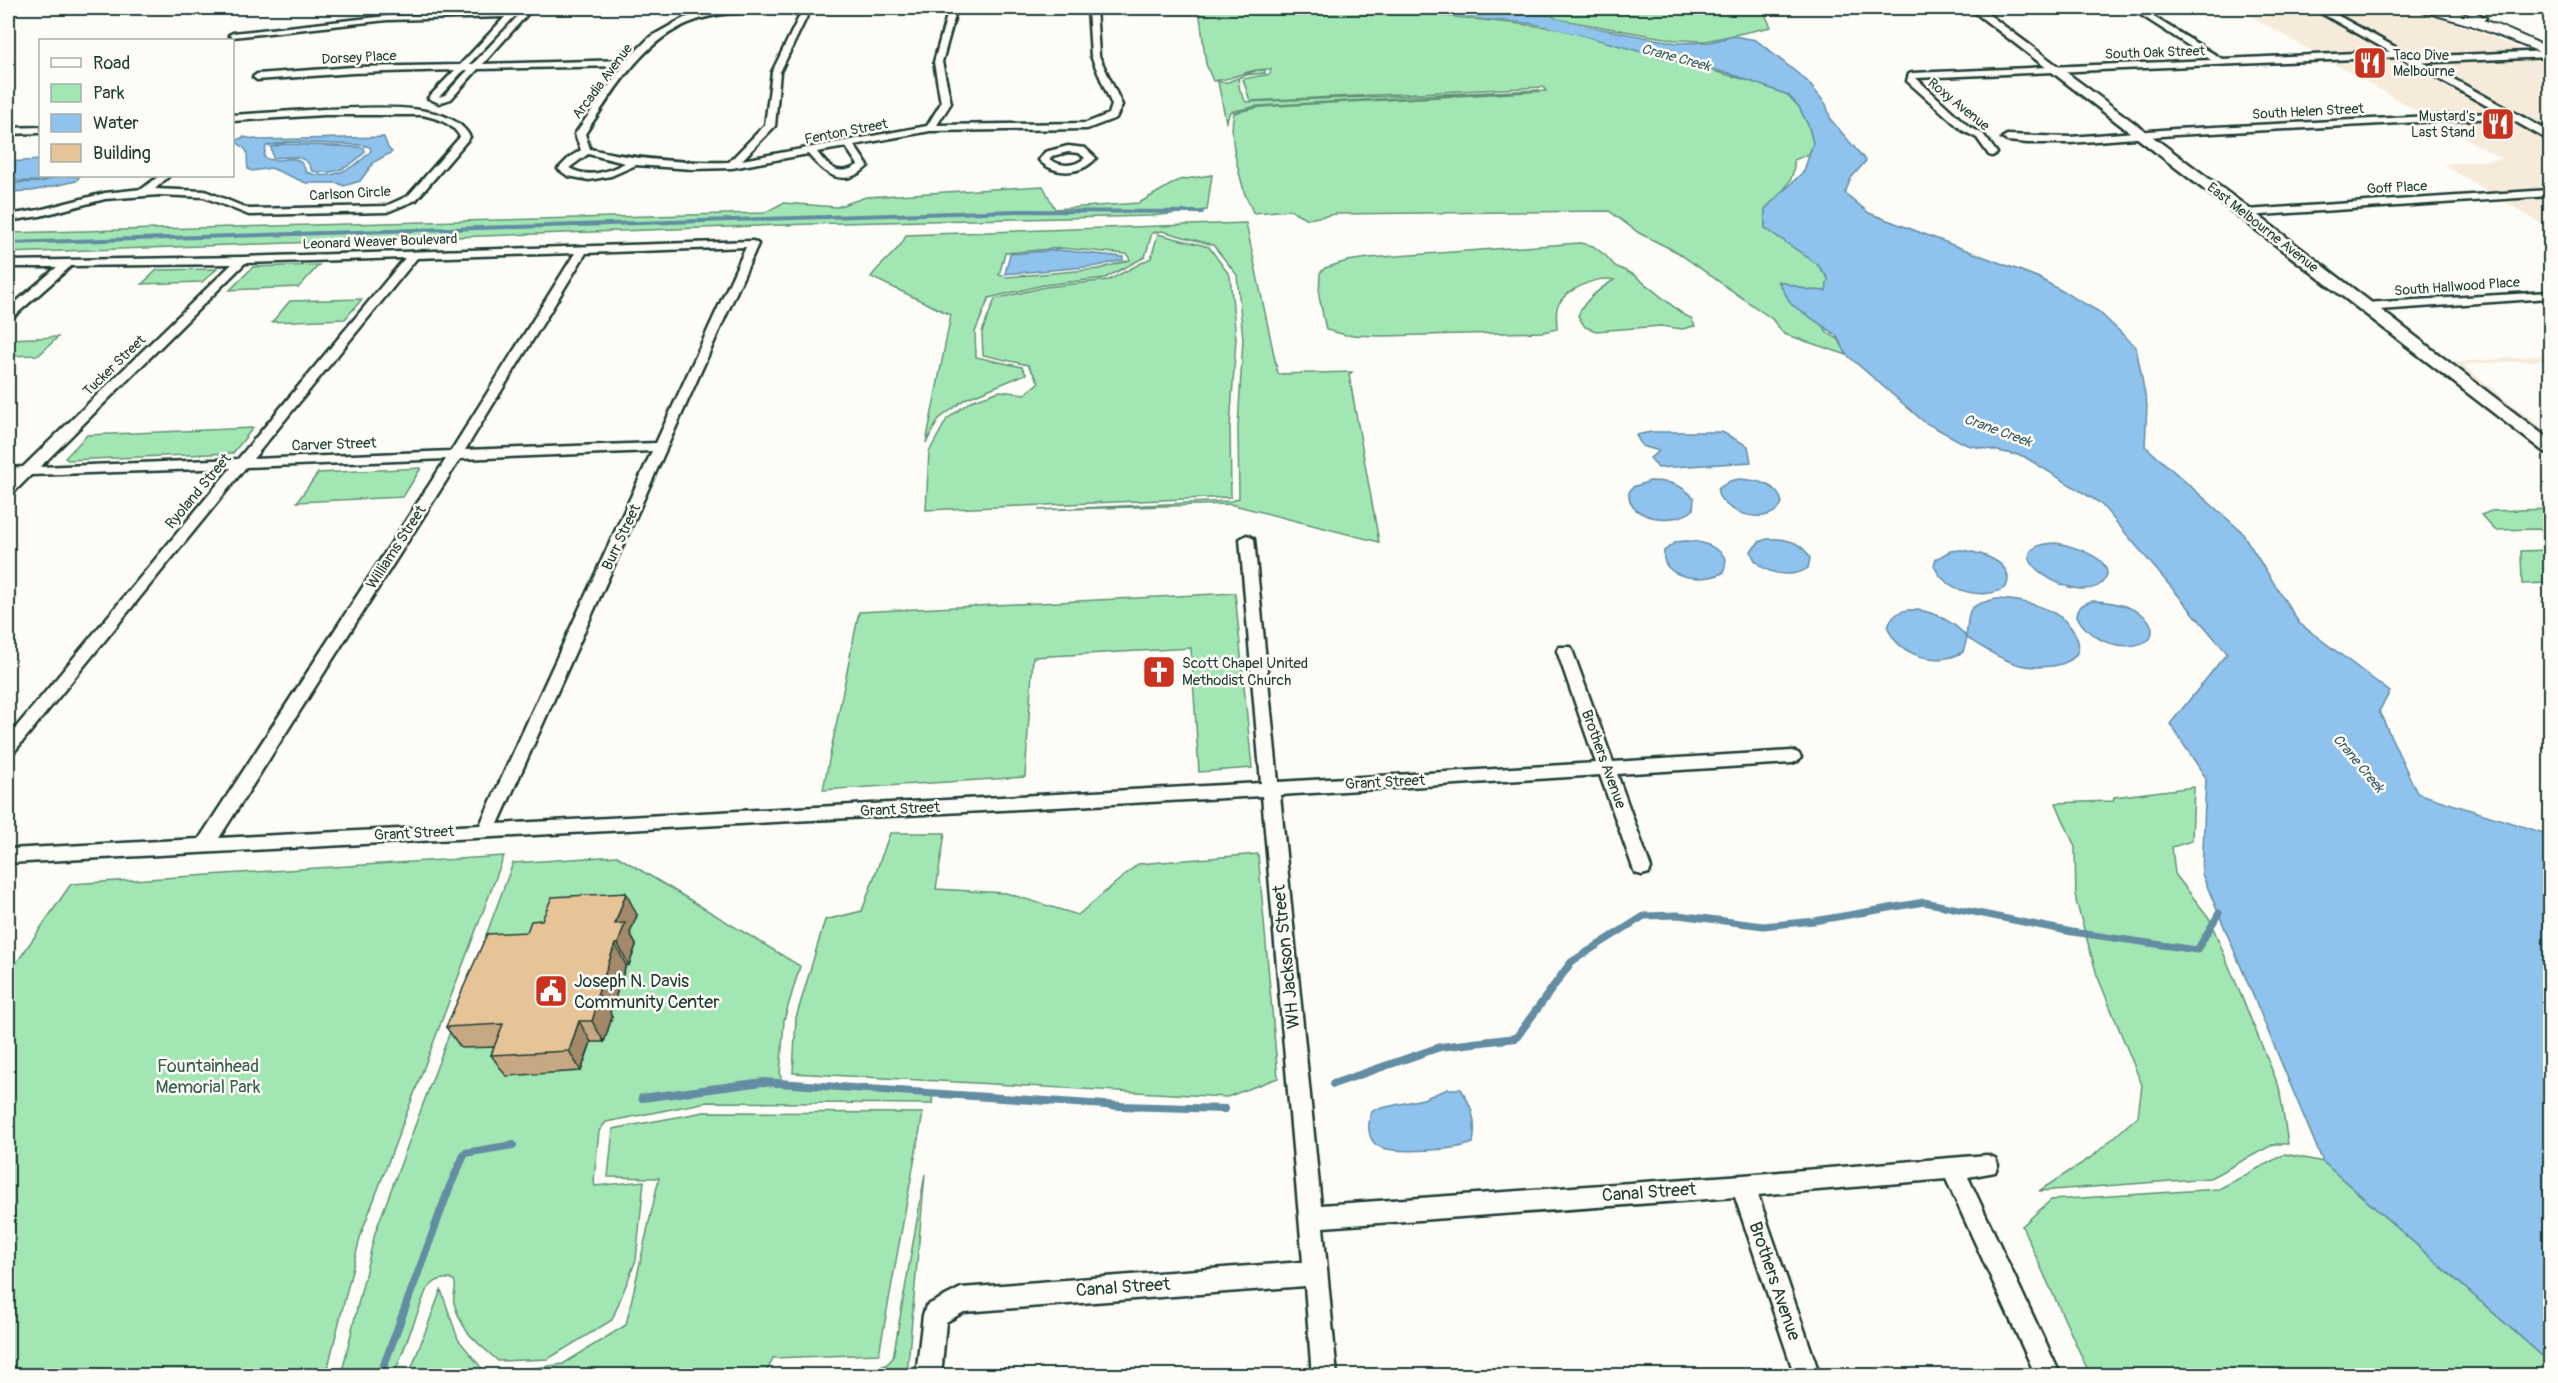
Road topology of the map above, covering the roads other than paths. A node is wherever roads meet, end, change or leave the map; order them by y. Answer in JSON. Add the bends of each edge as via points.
{"nodes":[{"id":1,"x":392,"y":8,"type":"edge"},
{"id":2,"x":892,"y":8,"type":"edge"},
{"id":3,"x":902,"y":8,"type":"edge"},
{"id":4,"x":953,"y":8,"type":"edge"},
{"id":5,"x":1092,"y":8,"type":"edge"},
{"id":6,"x":1974,"y":8,"type":"edge"},
{"id":7,"x":2134,"y":8,"type":"edge"},
{"id":8,"x":2317,"y":8,"type":"edge"},
{"id":9,"x":2426,"y":8,"type":"edge"},
{"id":10,"x":2462,"y":8,"type":"edge"},
{"id":11,"x":806,"y":10,"type":"junction"},
{"id":12,"x":521,"y":11,"type":"edge"},
{"id":13,"x":672,"y":17,"type":"dead end"},
{"id":14,"x":387,"y":18,"type":"junction"},
{"id":15,"x":292,"y":19,"type":"dead end"},
{"id":16,"x":687,"y":20,"type":"junction"},
{"id":17,"x":2475,"y":22,"type":"junction"},
{"id":18,"x":285,"y":29,"type":"junction"},
{"id":19,"x":233,"y":35,"type":"dead end"},
{"id":20,"x":2550,"y":53,"type":"edge"},
{"id":21,"x":2400,"y":54,"type":"junction"},
{"id":22,"x":2412,"y":60,"type":"junction"},
{"id":23,"x":2220,"y":62,"type":"junction"},
{"id":24,"x":627,"y":66,"type":"junction"},
{"id":25,"x":470,"y":69,"type":"junction"},
{"id":26,"x":2054,"y":69,"type":"junction"},
{"id":27,"x":1912,"y":76,"type":"joint"},
{"id":28,"x":257,"y":78,"type":"dead end"},
{"id":29,"x":2510,"y":115,"type":"junction"},
{"id":30,"x":234,"y":118,"type":"edge"},
{"id":31,"x":930,"y":128,"type":"junction"},
{"id":32,"x":1055,"y":128,"type":"junction"},
{"id":33,"x":39,"y":130,"type":"edge"},
{"id":34,"x":8,"y":131,"type":"edge"},
{"id":35,"x":2142,"y":135,"type":"junction"},
{"id":36,"x":1980,"y":136,"type":"junction"},
{"id":37,"x":2550,"y":137,"type":"edge"},
{"id":38,"x":849,"y":144,"type":"junction"},
{"id":39,"x":1061,"y":150,"type":"dead end"},
{"id":40,"x":586,"y":151,"type":"junction"},
{"id":41,"x":811,"y":152,"type":"junction"},
{"id":42,"x":1992,"y":153,"type":"dead end"},
{"id":43,"x":634,"y":162,"type":"junction"},
{"id":44,"x":732,"y":165,"type":"junction"},
{"id":45,"x":163,"y":177,"type":"edge"},
{"id":46,"x":2550,"y":193,"type":"edge"},
{"id":47,"x":144,"y":194,"type":"junction"},
{"id":48,"x":2246,"y":213,"type":"junction"},
{"id":49,"x":8,"y":218,"type":"edge"},
{"id":50,"x":753,"y":244,"type":"joint"},
{"id":51,"x":583,"y":249,"type":"junction"},
{"id":52,"x":414,"y":254,"type":"junction"},
{"id":53,"x":242,"y":261,"type":"junction"},
{"id":54,"x":69,"y":262,"type":"junction"},
{"id":55,"x":8,"y":264,"type":"edge"},
{"id":56,"x":2550,"y":295,"type":"edge"},
{"id":57,"x":2365,"y":308,"type":"junction"},
{"id":58,"x":8,"y":315,"type":"edge"},
{"id":59,"x":662,"y":447,"type":"junction"},
{"id":60,"x":2550,"y":448,"type":"edge"},
{"id":61,"x":455,"y":456,"type":"junction"},
{"id":62,"x":242,"y":463,"type":"junction"},
{"id":63,"x":8,"y":472,"type":"edge"},
{"id":64,"x":26,"y":472,"type":"junction"},
{"id":65,"x":8,"y":490,"type":"edge"},
{"id":66,"x":1247,"y":539,"type":"dead end"},
{"id":67,"x":1565,"y":651,"type":"dead end"},
{"id":68,"x":8,"y":748,"type":"edge"},
{"id":69,"x":1792,"y":758,"type":"dead end"},
{"id":70,"x":1608,"y":769,"type":"junction"},
{"id":71,"x":1269,"y":789,"type":"junction"},
{"id":72,"x":487,"y":830,"type":"junction"},
{"id":73,"x":206,"y":844,"type":"junction"},
{"id":74,"x":8,"y":856,"type":"edge"},
{"id":75,"x":1642,"y":867,"type":"dead end"},
{"id":76,"x":1987,"y":1165,"type":"dead end"},
{"id":77,"x":1952,"y":1168,"type":"junction"},
{"id":78,"x":1743,"y":1186,"type":"junction"},
{"id":79,"x":1311,"y":1217,"type":"junction"},
{"id":80,"x":1316,"y":1272,"type":"junction"},
{"id":81,"x":928,"y":1376,"type":"edge"},
{"id":82,"x":1325,"y":1376,"type":"edge"},
{"id":83,"x":1808,"y":1376,"type":"edge"},
{"id":84,"x":2049,"y":1376,"type":"edge"}],
"edges":[{"from":1,"to":14,"type":"street"},
{"from":2,"to":3,"type":"street"},
{"from":2,"to":11,"type":"street"},
{"from":4,"to":31,"type":"street","via":[[938,62],[946,103]]},
{"from":5,"to":32,"type":"street","name":"Fenton Street","via":[[1095,56],[1117,105],[1113,116],[1087,126]]},
{"from":6,"to":26,"type":"street","name":"East Melbourne Avenue"},
{"from":7,"to":23,"type":"street"},
{"from":8,"to":21,"type":"street"},
{"from":9,"to":17,"type":"main road"},
{"from":10,"to":17,"type":"street","via":[[2482,18]]},
{"from":11,"to":16,"type":"street","via":[[718,12]]},
{"from":11,"to":44,"type":"street","via":[[776,72],[770,126]]},
{"from":12,"to":14,"type":"street"},
{"from":12,"to":25,"type":"street"},
{"from":12,"to":25,"type":"street"},
{"from":13,"to":16,"type":"street"},
{"from":14,"to":18,"type":"street","via":[[316,21]]},
{"from":15,"to":18,"type":"street"},
{"from":16,"to":24,"type":"street","name":"Arcadia Avenue","via":[[653,39]]},
{"from":17,"to":20,"type":"main road"},
{"from":18,"to":19,"type":"street"},
{"from":20,"to":22,"type":"street"},
{"from":21,"to":22,"type":"street"},
{"from":21,"to":23,"type":"street","name":"South Oak Street"},
{"from":22,"to":29,"type":"street"},
{"from":23,"to":26,"type":"street","name":"South Oak Street"},
{"from":24,"to":25,"type":"street","name":"Dorsey Place"},
{"from":24,"to":40,"type":"street","name":"Arcadia Avenue","via":[[580,134]]},
{"from":25,"to":28,"type":"street","name":"Dorsey Place","via":[[353,70]]},
{"from":26,"to":27,"type":"street","name":"South Oak Street"},
{"from":26,"to":35,"type":"street","name":"East Melbourne Avenue"},
{"from":27,"to":36,"type":"street","name":"Roxy Avenue","via":[[1911,81],[1965,129]]},
{"from":29,"to":35,"type":"street","name":"South Helen Street"},
{"from":29,"to":37,"type":"street"},
{"from":30,"to":47,"type":"street","name":"Carlson Circle","via":[[324,112],[430,112],[462,131],[465,137],[412,198],[387,209],[249,212],[237,210],[209,194]]},
{"from":31,"to":32,"type":"street","name":"Fenton Street"},
{"from":31,"to":38,"type":"street","name":"Fenton Street"},
{"from":32,"to":39,"type":"street"},
{"from":33,"to":34,"type":"street"},
{"from":35,"to":36,"type":"street","name":"South Helen Street","via":[[2030,141]]},
{"from":35,"to":48,"type":"street","name":"East Melbourne Avenue"},
{"from":36,"to":42,"type":"street","name":"Roxy Avenue"},
{"from":38,"to":41,"type":"street","name":"Fenton Street"},
{"from":38,"to":41,"type":"street","via":[[863,166],[853,173],[837,176],[826,171]]},
{"from":40,"to":43,"type":"street","name":"Fenton Street"},
{"from":40,"to":43,"type":"street","via":[[562,169],[572,176],[590,177]]},
{"from":41,"to":44,"type":"street","name":"Fenton Street"},
{"from":43,"to":44,"type":"street","name":"Fenton Street"},
{"from":45,"to":47,"type":"street"},
{"from":46,"to":48,"type":"street","name":"Goff Place"},
{"from":47,"to":49,"type":"street","name":"Carlson Circle","via":[[94,198],[23,218]]},
{"from":48,"to":57,"type":"street","name":"East Melbourne Avenue"},
{"from":50,"to":51,"type":"street","name":"Leonard Weaver Boulevard"},
{"from":50,"to":59,"type":"street","name":"Burr Street"},
{"from":51,"to":52,"type":"street","name":"Leonard Weaver Boulevard"},
{"from":51,"to":61,"type":"street","name":"Williams Street"},
{"from":52,"to":53,"type":"street","name":"Leonard Weaver Boulevard"},
{"from":52,"to":62,"type":"street","name":"Ryoland Street"},
{"from":53,"to":54,"type":"street","name":"Leonard Weaver Boulevard"},
{"from":53,"to":64,"type":"street","name":"Tucker Street"},
{"from":54,"to":55,"type":"street","name":"Leonard Weaver Boulevard"},
{"from":54,"to":58,"type":"street"},
{"from":56,"to":57,"type":"street","name":"South Hallwood Place"},
{"from":57,"to":60,"type":"street","name":"East Melbourne Avenue"},
{"from":59,"to":61,"type":"street","name":"Carver Street"},
{"from":59,"to":72,"type":"street","name":"Burr Street"},
{"from":61,"to":62,"type":"street","name":"Carver Street"},
{"from":61,"to":73,"type":"street","name":"Williams Street"},
{"from":62,"to":64,"type":"street","name":"Carver Street"},
{"from":62,"to":68,"type":"street","name":"Ryoland Street"},
{"from":63,"to":64,"type":"street","name":"Carver Street"},
{"from":64,"to":65,"type":"street","name":"Tucker Street"},
{"from":66,"to":71,"type":"street","name":"WH Jackson Street"},
{"from":67,"to":70,"type":"street","name":"Brothers Avenue"},
{"from":69,"to":70,"type":"street","name":"Grant Street"},
{"from":70,"to":71,"type":"street","name":"Grant Street"},
{"from":70,"to":75,"type":"street","name":"Brothers Avenue"},
{"from":71,"to":72,"type":"street","name":"Grant Street"},
{"from":71,"to":79,"type":"street","name":"WH Jackson Street"},
{"from":72,"to":73,"type":"street","name":"Grant Street"},
{"from":73,"to":74,"type":"street","name":"Grant Street"},
{"from":76,"to":77,"type":"street","name":"Canal Street"},
{"from":77,"to":78,"type":"street","name":"Canal Street"},
{"from":77,"to":84,"type":"street"},
{"from":78,"to":79,"type":"street","name":"Canal Street"},
{"from":78,"to":83,"type":"street","name":"Brothers Avenue"},
{"from":79,"to":80,"type":"street","name":"WH Jackson Street"},
{"from":80,"to":81,"type":"street","name":"Canal Street","via":[[961,1300],[935,1315]]},
{"from":80,"to":82,"type":"street","name":"WH Jackson Street"}]}
